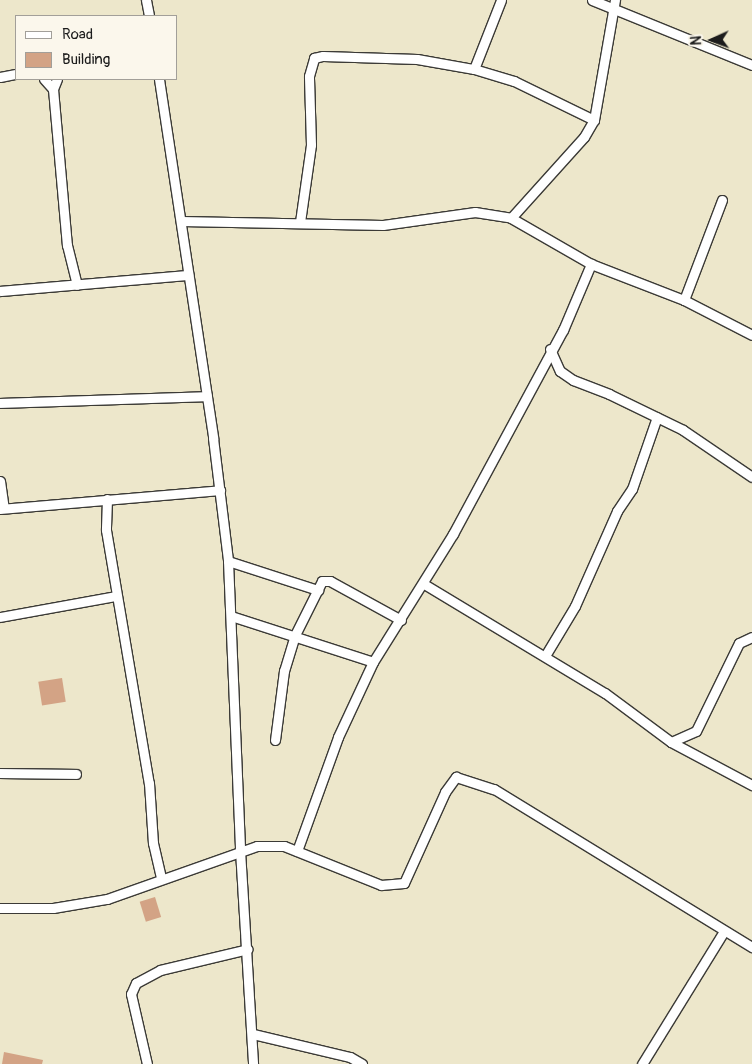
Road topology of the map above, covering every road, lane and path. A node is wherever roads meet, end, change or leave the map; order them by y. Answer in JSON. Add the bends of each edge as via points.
{"nodes":[{"id":1,"x":146,"y":0,"type":"edge"},
{"id":2,"x":501,"y":0,"type":"edge"},
{"id":3,"x":592,"y":0,"type":"edge"},
{"id":4,"x":614,"y":5,"type":"edge"},
{"id":5,"x":149,"y":15,"type":"edge"},
{"id":6,"x":752,"y":65,"type":"edge"},
{"id":7,"x":474,"y":69,"type":"junction"},
{"id":8,"x":15,"y":74,"type":"edge"},
{"id":9,"x":0,"y":77,"type":"edge"},
{"id":10,"x":45,"y":80,"type":"edge"},
{"id":11,"x":57,"y":80,"type":"edge"},
{"id":12,"x":159,"y":80,"type":"edge"},
{"id":13,"x":53,"y":90,"type":"junction"},
{"id":14,"x":594,"y":120,"type":"junction"},
{"id":15,"x":722,"y":200,"type":"dead end"},
{"id":16,"x":511,"y":218,"type":"junction"},
{"id":17,"x":181,"y":221,"type":"junction"},
{"id":18,"x":300,"y":222,"type":"junction"},
{"id":19,"x":591,"y":264,"type":"junction"},
{"id":20,"x":188,"y":275,"type":"junction"},
{"id":21,"x":77,"y":285,"type":"junction"},
{"id":22,"x":0,"y":291,"type":"edge"},
{"id":23,"x":684,"y":300,"type":"junction"},
{"id":24,"x":752,"y":335,"type":"edge"},
{"id":25,"x":550,"y":349,"type":"junction"},
{"id":26,"x":207,"y":396,"type":"junction"},
{"id":27,"x":0,"y":403,"type":"edge"},
{"id":28,"x":657,"y":417,"type":"junction"},
{"id":29,"x":752,"y":477,"type":"edge"},
{"id":30,"x":0,"y":481,"type":"edge"},
{"id":31,"x":220,"y":490,"type":"junction"},
{"id":32,"x":107,"y":499,"type":"junction"},
{"id":33,"x":2,"y":509,"type":"edge"},
{"id":34,"x":228,"y":561,"type":"junction"},
{"id":35,"x":424,"y":584,"type":"junction"},
{"id":36,"x":318,"y":590,"type":"junction"},
{"id":37,"x":116,"y":596,"type":"junction"},
{"id":38,"x":232,"y":616,"type":"junction"},
{"id":39,"x":0,"y":617,"type":"edge"},
{"id":40,"x":401,"y":620,"type":"junction"},
{"id":41,"x":295,"y":636,"type":"junction"},
{"id":42,"x":752,"y":637,"type":"edge"},
{"id":43,"x":545,"y":656,"type":"junction"},
{"id":44,"x":373,"y":662,"type":"junction"},
{"id":45,"x":276,"y":740,"type":"dead end"},
{"id":46,"x":671,"y":742,"type":"junction"},
{"id":47,"x":0,"y":773,"type":"edge"},
{"id":48,"x":76,"y":774,"type":"dead end"},
{"id":49,"x":752,"y":785,"type":"edge"},
{"id":50,"x":240,"y":850,"type":"junction"},
{"id":51,"x":297,"y":852,"type":"junction"},
{"id":52,"x":161,"y":879,"type":"junction"},
{"id":53,"x":0,"y":908,"type":"edge"},
{"id":54,"x":724,"y":931,"type":"junction"},
{"id":55,"x":752,"y":947,"type":"edge"},
{"id":56,"x":248,"y":949,"type":"junction"},
{"id":57,"x":253,"y":1034,"type":"junction"},
{"id":58,"x":147,"y":1064,"type":"edge"},
{"id":59,"x":253,"y":1064,"type":"edge"},
{"id":60,"x":362,"y":1064,"type":"edge"},
{"id":61,"x":642,"y":1064,"type":"edge"}],
"edges":[{"from":1,"to":5,"type":"street"},
{"from":2,"to":7,"type":"street"},
{"from":3,"to":4,"type":"street"},
{"from":4,"to":6,"type":"street"},
{"from":4,"to":14,"type":"street"},
{"from":7,"to":14,"type":"street","via":[[514,81]]},
{"from":7,"to":18,"type":"street","via":[[417,59],[314,58],[309,76],[311,145]]},
{"from":8,"to":9,"type":"street"},
{"from":10,"to":13,"type":"street"},
{"from":11,"to":13,"type":"street"},
{"from":12,"to":17,"type":"street"},
{"from":13,"to":21,"type":"street","via":[[67,245]]},
{"from":14,"to":16,"type":"street","via":[[584,138]]},
{"from":15,"to":23,"type":"street"},
{"from":16,"to":18,"type":"street","via":[[475,212],[383,225]]},
{"from":16,"to":19,"type":"street"},
{"from":17,"to":18,"type":"street"},
{"from":17,"to":20,"type":"street"},
{"from":19,"to":23,"type":"street"},
{"from":19,"to":25,"type":"street","via":[[563,330]]},
{"from":20,"to":21,"type":"street"},
{"from":20,"to":26,"type":"street"},
{"from":21,"to":22,"type":"street"},
{"from":23,"to":24,"type":"street"},
{"from":25,"to":28,"type":"street","via":[[560,371],[573,380]]},
{"from":25,"to":35,"type":"street","via":[[454,534]]},
{"from":26,"to":27,"type":"street"},
{"from":26,"to":31,"type":"street"},
{"from":28,"to":29,"type":"street","via":[[683,430]]},
{"from":28,"to":43,"type":"street","via":[[632,489],[617,511],[575,606]]},
{"from":30,"to":33,"type":"street"},
{"from":31,"to":32,"type":"street"},
{"from":31,"to":34,"type":"street"},
{"from":32,"to":33,"type":"street"},
{"from":32,"to":37,"type":"street","via":[[106,530]]},
{"from":34,"to":36,"type":"street"},
{"from":34,"to":38,"type":"street"},
{"from":35,"to":40,"type":"street"},
{"from":35,"to":43,"type":"street"},
{"from":36,"to":40,"type":"street","via":[[322,581],[330,581]]},
{"from":36,"to":41,"type":"street"},
{"from":37,"to":39,"type":"street"},
{"from":37,"to":52,"type":"street","via":[[148,774],[153,843]]},
{"from":38,"to":41,"type":"street"},
{"from":38,"to":50,"type":"street"},
{"from":40,"to":44,"type":"street"},
{"from":41,"to":44,"type":"street"},
{"from":41,"to":45,"type":"street","via":[[284,671]]},
{"from":42,"to":46,"type":"street","via":[[739,642],[696,731]]},
{"from":43,"to":46,"type":"street","via":[[604,693]]},
{"from":44,"to":51,"type":"street","via":[[338,737]]},
{"from":46,"to":49,"type":"street"},
{"from":47,"to":48,"type":"street"},
{"from":50,"to":51,"type":"street","via":[[284,846]]},
{"from":50,"to":52,"type":"street"},
{"from":50,"to":56,"type":"street"},
{"from":51,"to":54,"type":"street","via":[[381,885],[404,883],[445,792],[456,777],[466,778],[494,790]]},
{"from":52,"to":53,"type":"street","via":[[107,899],[53,908]]},
{"from":54,"to":55,"type":"street"},
{"from":54,"to":61,"type":"street"},
{"from":56,"to":57,"type":"street"},
{"from":56,"to":58,"type":"street","via":[[160,970],[136,983],[131,994]]},
{"from":57,"to":59,"type":"street"},
{"from":57,"to":60,"type":"street","via":[[350,1057]]}]}
